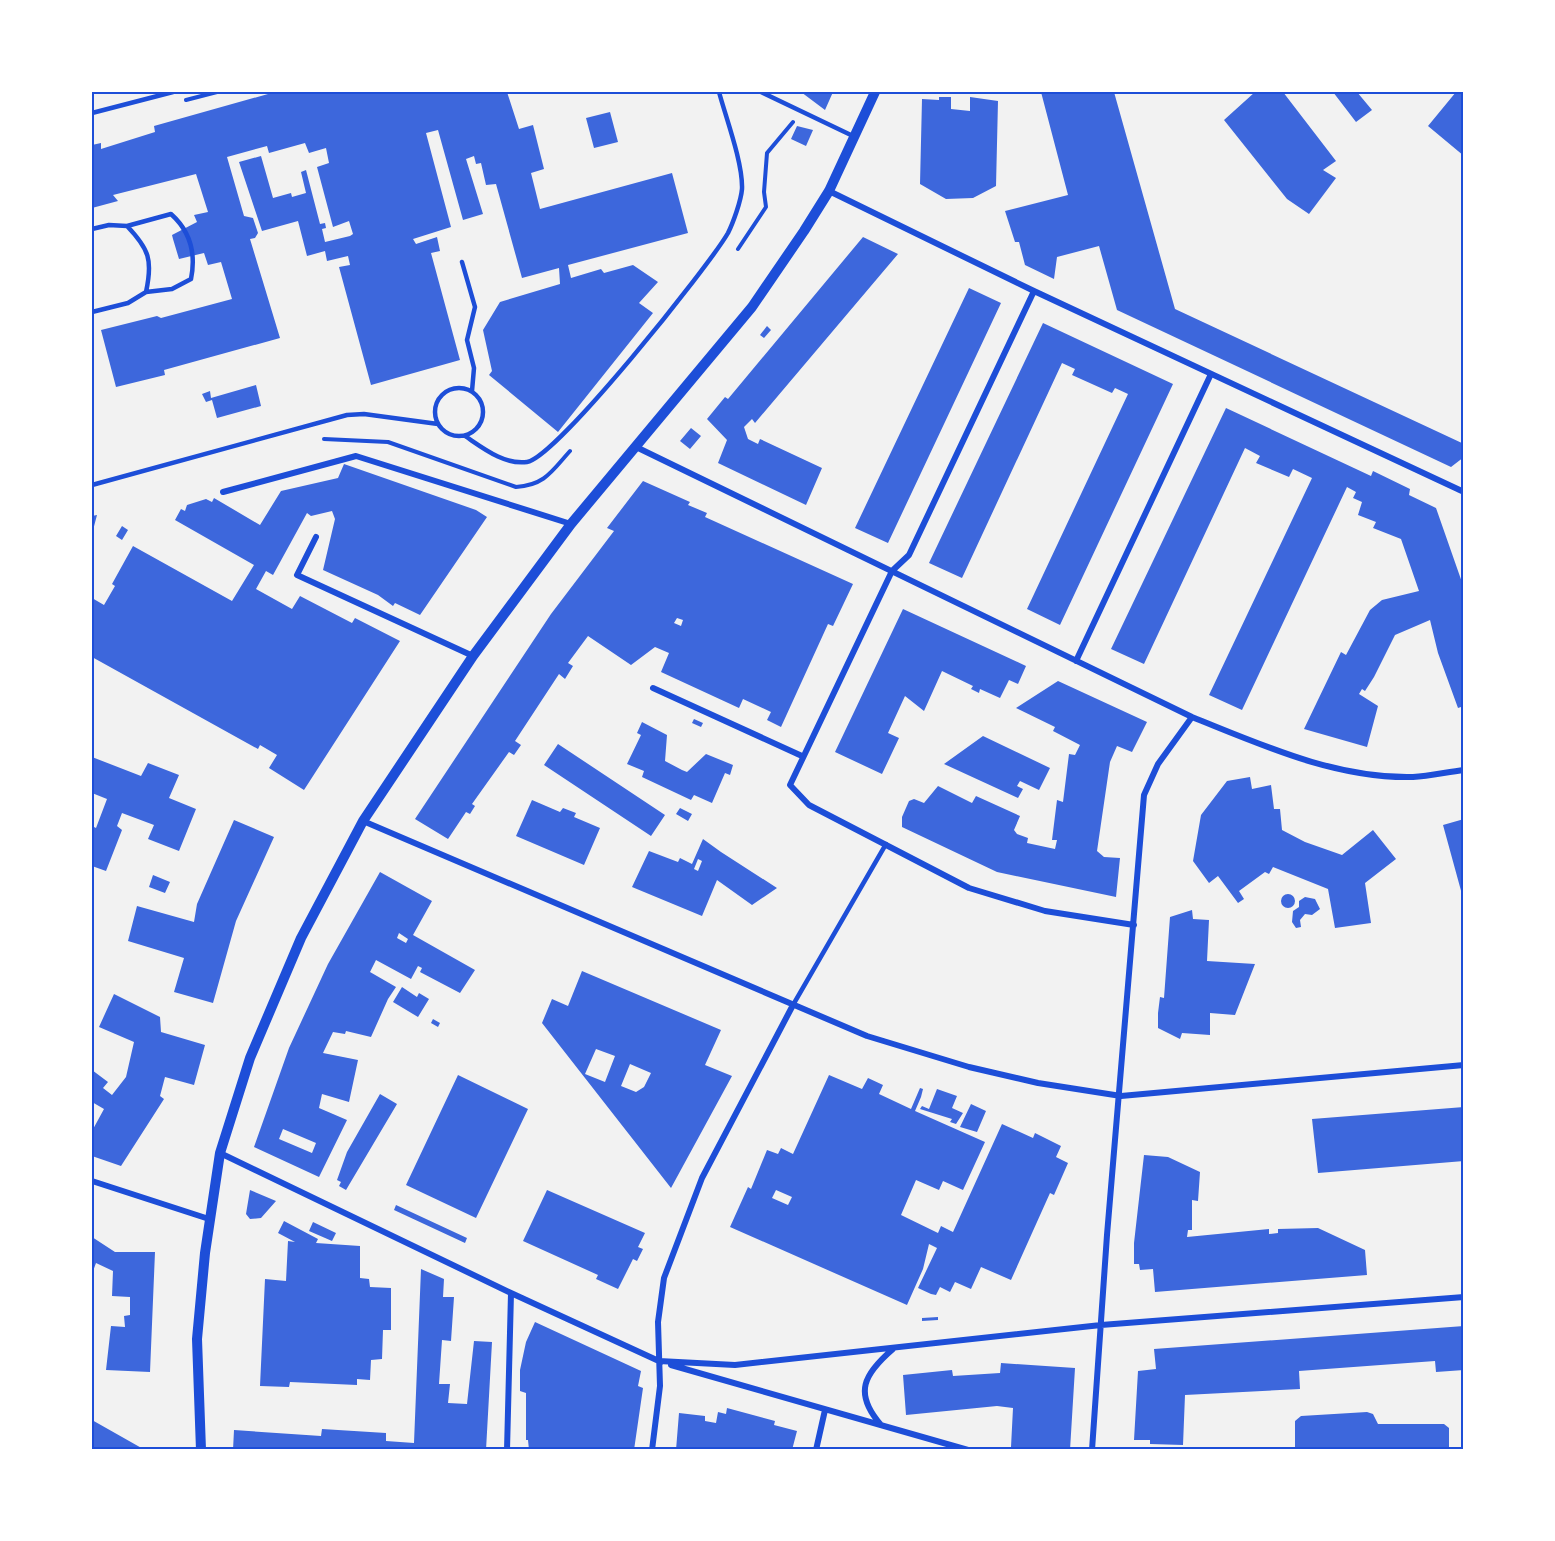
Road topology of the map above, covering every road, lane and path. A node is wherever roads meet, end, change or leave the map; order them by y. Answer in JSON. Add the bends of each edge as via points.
{"nodes":[{"id":1,"x":173,"y":92,"type":"edge"},
{"id":2,"x":719,"y":92,"type":"edge"},
{"id":3,"x":761,"y":92,"type":"edge"},
{"id":4,"x":875,"y":92,"type":"edge"},
{"id":5,"x":799,"y":111,"type":"junction"},
{"id":6,"x":92,"y":114,"type":"edge"},
{"id":7,"x":856,"y":138,"type":"junction"},
{"id":8,"x":829,"y":191,"type":"junction"},
{"id":9,"x":127,"y":226,"type":"junction"},
{"id":10,"x":92,"y":229,"type":"edge"},
{"id":11,"x":737,"y":250,"type":"dead end"},
{"id":12,"x":462,"y":262,"type":"dead end"},
{"id":13,"x":1034,"y":291,"type":"junction"},
{"id":14,"x":146,"y":292,"type":"junction"},
{"id":15,"x":92,"y":312,"type":"edge"},
{"id":16,"x":1210,"y":374,"type":"junction"},
{"id":17,"x":472,"y":391,"type":"junction"},
{"id":18,"x":438,"y":424,"type":"junction"},
{"id":19,"x":465,"y":436,"type":"junction"},
{"id":20,"x":315,"y":441,"type":"dead end"},
{"id":21,"x":574,"y":446,"type":"dead end"},
{"id":22,"x":634,"y":446,"type":"junction"},
{"id":23,"x":92,"y":485,"type":"edge"},
{"id":24,"x":223,"y":492,"type":"dead end"},
{"id":25,"x":1464,"y":492,"type":"edge"},
{"id":26,"x":571,"y":524,"type":"junction"},
{"id":27,"x":316,"y":537,"type":"dead end"},
{"id":28,"x":892,"y":571,"type":"junction"},
{"id":29,"x":473,"y":656,"type":"junction"},
{"id":30,"x":1076,"y":661,"type":"junction"},
{"id":31,"x":653,"y":688,"type":"dead end"},
{"id":32,"x":1192,"y":717,"type":"junction"},
{"id":33,"x":802,"y":756,"type":"junction"},
{"id":34,"x":1464,"y":770,"type":"edge"},
{"id":35,"x":363,"y":821,"type":"junction"},
{"id":36,"x":886,"y":844,"type":"junction"},
{"id":37,"x":1134,"y":925,"type":"junction"},
{"id":38,"x":793,"y":1005,"type":"junction"},
{"id":39,"x":1464,"y":1065,"type":"edge"},
{"id":40,"x":1121,"y":1096,"type":"junction"},
{"id":41,"x":220,"y":1153,"type":"junction"},
{"id":42,"x":92,"y":1181,"type":"edge"},
{"id":43,"x":209,"y":1219,"type":"junction"},
{"id":44,"x":511,"y":1293,"type":"junction"},
{"id":45,"x":1464,"y":1297,"type":"edge"},
{"id":46,"x":1101,"y":1325,"type":"junction"},
{"id":47,"x":894,"y":1349,"type":"junction"},
{"id":48,"x":659,"y":1361,"type":"junction"},
{"id":49,"x":825,"y":1410,"type":"junction"},
{"id":50,"x":882,"y":1425,"type":"junction"},
{"id":51,"x":201,"y":1449,"type":"edge"},
{"id":52,"x":507,"y":1449,"type":"edge"},
{"id":53,"x":652,"y":1449,"type":"edge"},
{"id":54,"x":816,"y":1449,"type":"edge"},
{"id":55,"x":968,"y":1449,"type":"edge"},
{"id":56,"x":1092,"y":1449,"type":"edge"}],
"edges":[{"from":1,"to":6,"type":"lane"},
{"from":2,"to":19,"type":"lane","via":[[742,190],[728,232],[578,421],[538,458],[526,462],[491,454]]},
{"from":3,"to":5,"type":"lane"},
{"from":4,"to":7,"type":"street"},
{"from":5,"to":7,"type":"lane"},
{"from":5,"to":11,"type":"path","via":[[771,145],[766,207]]},
{"from":7,"to":8,"type":"street"},
{"from":8,"to":13,"type":"street"},
{"from":8,"to":22,"type":"street","via":[[752,307]]},
{"from":9,"to":10,"type":"lane"},
{"from":9,"to":14,"type":"lane","via":[[146,246],[150,275]]},
{"from":9,"to":14,"type":"lane","via":[[171,214],[184,226],[195,263],[191,279],[172,289]]},
{"from":12,"to":17,"type":"lane","via":[[475,307],[467,340],[474,368]]},
{"from":13,"to":16,"type":"street"},
{"from":13,"to":28,"type":"street","via":[[909,555]]},
{"from":14,"to":15,"type":"lane","via":[[128,303]]},
{"from":16,"to":25,"type":"street"},
{"from":16,"to":30,"type":"street"},
{"from":17,"to":18,"type":"lane","via":[[457,388],[442,394],[435,408]]},
{"from":17,"to":19,"type":"lane","via":[[482,404],[483,420]]},
{"from":18,"to":19,"type":"lane","via":[[450,435]]},
{"from":18,"to":23,"type":"lane","via":[[347,415]]},
{"from":20,"to":21,"type":"path","via":[[345,438],[388,442],[516,487],[543,481]]},
{"from":22,"to":26,"type":"street"},
{"from":22,"to":28,"type":"street"},
{"from":24,"to":26,"type":"street","via":[[356,456]]},
{"from":26,"to":29,"type":"street"},
{"from":27,"to":29,"type":"street","via":[[297,575]]},
{"from":28,"to":30,"type":"street"},
{"from":28,"to":33,"type":"street"},
{"from":29,"to":35,"type":"street"},
{"from":30,"to":32,"type":"street"},
{"from":31,"to":33,"type":"street"},
{"from":32,"to":34,"type":"street","via":[[1263,745],[1341,769],[1413,777]]},
{"from":32,"to":37,"type":"street","via":[[1158,764],[1144,795]]},
{"from":33,"to":36,"type":"street","via":[[790,785],[809,805]]},
{"from":35,"to":38,"type":"street"},
{"from":35,"to":41,"type":"street","via":[[300,938],[267,1014]]},
{"from":36,"to":37,"type":"street","via":[[969,888],[1045,911]]},
{"from":36,"to":38,"type":"lane"},
{"from":37,"to":40,"type":"street"},
{"from":38,"to":40,"type":"street","via":[[867,1036],[969,1067]]},
{"from":38,"to":48,"type":"street","via":[[702,1178],[679,1234],[664,1278],[658,1322]]},
{"from":39,"to":40,"type":"street"},
{"from":40,"to":46,"type":"street"},
{"from":41,"to":43,"type":"street"},
{"from":41,"to":44,"type":"street"},
{"from":42,"to":43,"type":"street"},
{"from":43,"to":51,"type":"street","via":[[197,1339]]},
{"from":44,"to":48,"type":"street"},
{"from":44,"to":52,"type":"street"},
{"from":45,"to":46,"type":"street"},
{"from":46,"to":47,"type":"street"},
{"from":46,"to":56,"type":"street"},
{"from":47,"to":48,"type":"street","via":[[735,1365]]},
{"from":47,"to":50,"type":"street","via":[[867,1375],[869,1411]]},
{"from":48,"to":49,"type":"street"},
{"from":48,"to":53,"type":"street"},
{"from":49,"to":50,"type":"street"},
{"from":49,"to":54,"type":"street"},
{"from":50,"to":55,"type":"street"}]}
